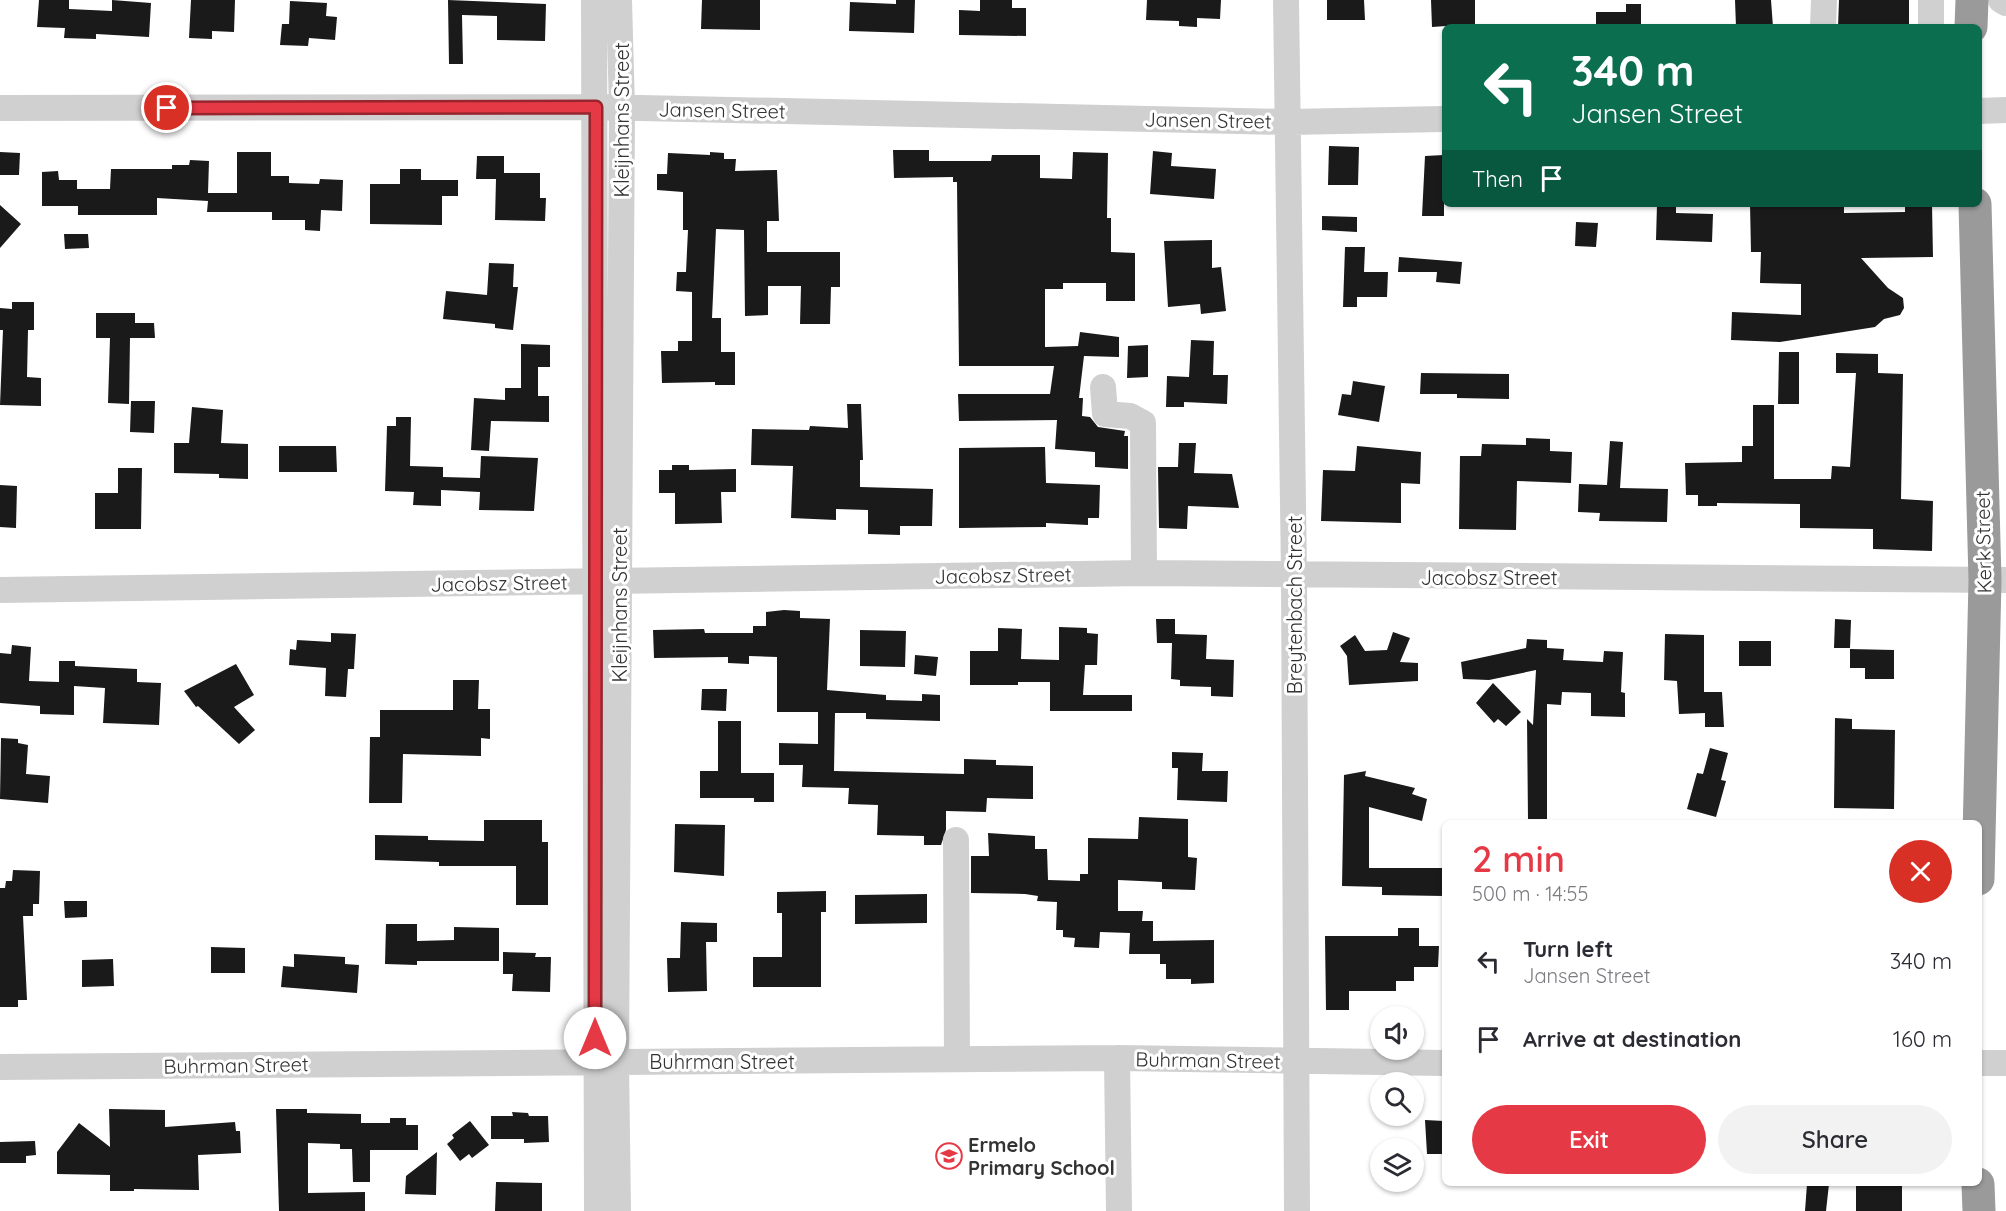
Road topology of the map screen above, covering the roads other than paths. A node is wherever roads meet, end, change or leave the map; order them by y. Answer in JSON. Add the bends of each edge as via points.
{"nodes":[{"id":1,"x":594,"y":0,"type":"edge"},
{"id":2,"x":619,"y":0,"type":"edge"},
{"id":3,"x":1286,"y":0,"type":"edge"},
{"id":4,"x":1824,"y":0,"type":"edge"},
{"id":5,"x":1931,"y":0,"type":"edge"},
{"id":6,"x":1972,"y":0,"type":"edge"},
{"id":7,"x":2001,"y":0,"type":"edge"},
{"id":8,"x":2006,"y":3,"type":"edge"},
{"id":9,"x":1823,"y":24,"type":"edge"},
{"id":10,"x":1931,"y":24,"type":"edge"},
{"id":11,"x":1971,"y":24,"type":"edge"},
{"id":12,"x":596,"y":107,"type":"junction"},
{"id":13,"x":0,"y":108,"type":"edge"},
{"id":14,"x":622,"y":108,"type":"junction"},
{"id":15,"x":2006,"y":110,"type":"edge"},
{"id":16,"x":1982,"y":111,"type":"edge"},
{"id":17,"x":1442,"y":119,"type":"edge"},
{"id":18,"x":1289,"y":122,"type":"junction"},
{"id":19,"x":1975,"y":207,"type":"edge"},
{"id":20,"x":1103,"y":387,"type":"dead end"},
{"id":21,"x":1144,"y":573,"type":"junction"},
{"id":22,"x":1294,"y":576,"type":"junction"},
{"id":23,"x":1995,"y":580,"type":"edge"},
{"id":24,"x":608,"y":582,"type":"junction"},
{"id":25,"x":0,"y":590,"type":"edge"},
{"id":26,"x":1981,"y":820,"type":"edge"},
{"id":27,"x":956,"y":840,"type":"dead end"},
{"id":28,"x":1117,"y":1058,"type":"junction"},
{"id":29,"x":957,"y":1059,"type":"junction"},
{"id":30,"x":606,"y":1061,"type":"junction"},
{"id":31,"x":1296,"y":1061,"type":"junction"},
{"id":32,"x":1442,"y":1063,"type":"edge"},
{"id":33,"x":1982,"y":1063,"type":"edge"},
{"id":34,"x":2006,"y":1063,"type":"edge"},
{"id":35,"x":0,"y":1067,"type":"edge"},
{"id":36,"x":1978,"y":1186,"type":"edge"},
{"id":37,"x":597,"y":1211,"type":"edge"},
{"id":38,"x":618,"y":1211,"type":"edge"},
{"id":39,"x":1119,"y":1211,"type":"edge"},
{"id":40,"x":1297,"y":1211,"type":"edge"},
{"id":41,"x":1979,"y":1211,"type":"edge"}],
"edges":[{"from":1,"to":12,"type":"street","name":"Kleijnhans Street"},
{"from":2,"to":14,"type":"street","name":"Kleijnhans Street"},
{"from":3,"to":18,"type":"street","name":"Breytenbach Street"},
{"from":4,"to":9,"type":"street"},
{"from":5,"to":10,"type":"street"},
{"from":6,"to":11,"type":"highway"},
{"from":7,"to":8,"type":"street"},
{"from":12,"to":13,"type":"street","name":"Jansen Street"},
{"from":12,"to":14,"type":"street","name":"Jansen Street"},
{"from":12,"to":24,"type":"street","name":"Kleijnhans Street"},
{"from":14,"to":18,"type":"street","name":"Jansen Street"},
{"from":14,"to":24,"type":"street","name":"Kleijnhans Street"},
{"from":15,"to":16,"type":"street"},
{"from":17,"to":18,"type":"street","name":"Jansen Street"},
{"from":18,"to":22,"type":"street","name":"Breytenbach Street"},
{"from":19,"to":23,"type":"highway","name":"Kerk Street"},
{"from":20,"to":21,"type":"street","via":[[1105,414],[1130,416],[1143,423]]},
{"from":21,"to":22,"type":"street","name":"Jacobsz Street"},
{"from":21,"to":24,"type":"street","name":"Jacobsz Street"},
{"from":22,"to":23,"type":"street","name":"Jacobsz Street"},
{"from":22,"to":31,"type":"street","name":"Breytenbach Street"},
{"from":23,"to":26,"type":"highway","name":"Kerk Street"},
{"from":24,"to":25,"type":"street","name":"Jacobsz Street"},
{"from":24,"to":30,"type":"street","name":"Kleijnhans Street"},
{"from":27,"to":29,"type":"street"},
{"from":28,"to":29,"type":"street","name":"Buhrman Street"},
{"from":28,"to":31,"type":"street","name":"Buhrman Street"},
{"from":28,"to":39,"type":"street"},
{"from":29,"to":30,"type":"street","name":"Buhrman Street"},
{"from":30,"to":35,"type":"street","name":"Buhrman Street"},
{"from":30,"to":37,"type":"street","name":"Kleijnhans Street"},
{"from":30,"to":38,"type":"street","name":"Kleijnhans Street"},
{"from":31,"to":32,"type":"street","name":"Buhrman Street"},
{"from":31,"to":40,"type":"street","name":"Breytenbach Street"},
{"from":33,"to":34,"type":"street"},
{"from":36,"to":41,"type":"highway"}]}
